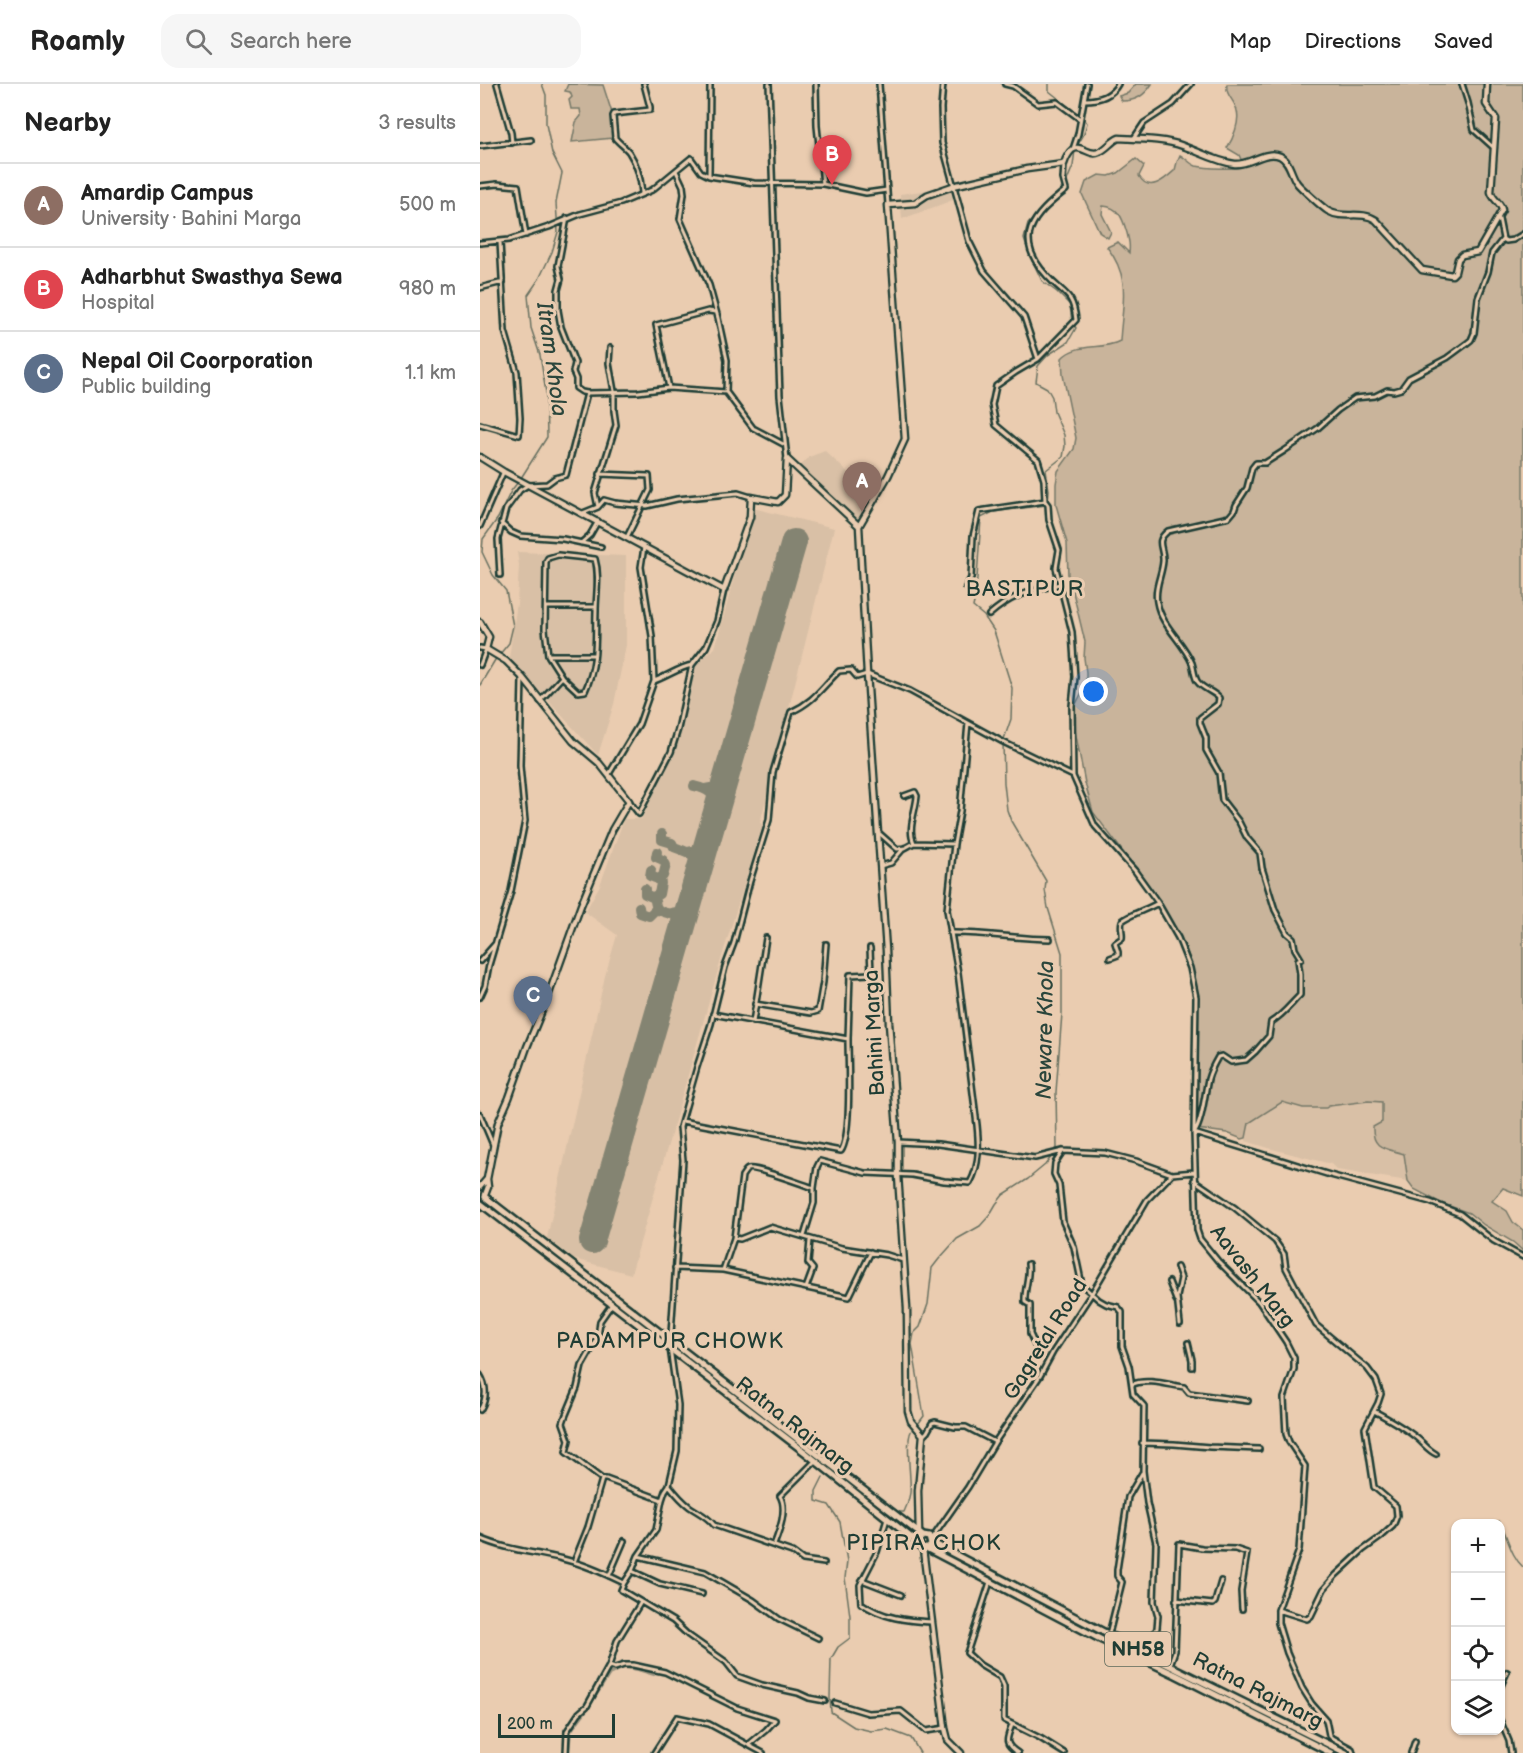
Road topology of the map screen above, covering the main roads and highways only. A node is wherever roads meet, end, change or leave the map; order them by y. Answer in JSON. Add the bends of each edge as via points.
{"nodes":[{"id":1,"x":482,"y":1196,"type":"edge"},
{"id":2,"x":921,"y":1535,"type":"junction"},
{"id":3,"x":931,"y":1541,"type":"junction"},
{"id":4,"x":918,"y":1543,"type":"junction"},
{"id":5,"x":925,"y":1549,"type":"junction"},
{"id":6,"x":1330,"y":1753,"type":"edge"},
{"id":7,"x":1346,"y":1753,"type":"edge"}],
"edges":[{"from":1,"to":2,"type":"main road","name":"Ratna Rajmarg","number":"NH58"},
{"from":1,"to":4,"type":"main road","name":"Ratna Rajmarg","number":"NH58","via":[[612,1304]]},
{"from":2,"to":3,"type":"main road","name":"Ratna Rajmarg","number":"NH58"},
{"from":2,"to":4,"type":"main road"},
{"from":3,"to":5,"type":"main road"},
{"from":3,"to":7,"type":"main road","name":"Ratna Rajmarg","number":"NH58"},
{"from":4,"to":5,"type":"main road","name":"Ratna Rajmarg","number":"NH58"},
{"from":5,"to":6,"type":"main road","name":"Ratna Rajmarg","number":"NH58"}]}
